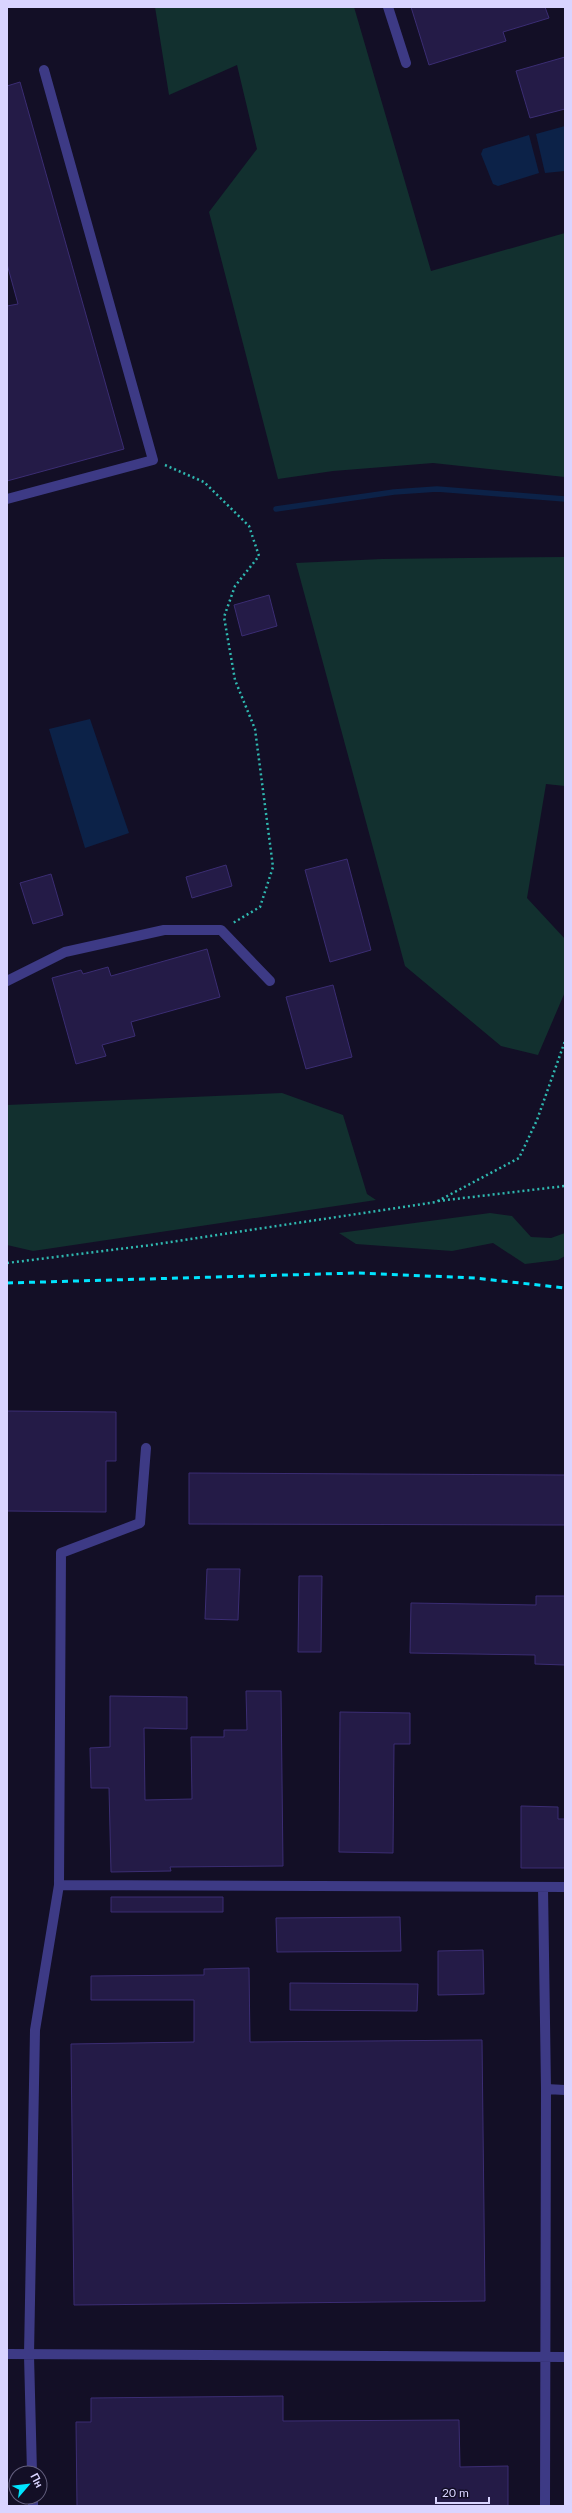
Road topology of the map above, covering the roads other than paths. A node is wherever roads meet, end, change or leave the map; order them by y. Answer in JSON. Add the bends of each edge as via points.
{"nodes":[{"id":1,"x":388,"y":7,"type":"edge"},
{"id":2,"x":406,"y":63,"type":"dead end"},
{"id":3,"x":44,"y":70,"type":"dead end"},
{"id":4,"x":7,"y":499,"type":"edge"},
{"id":5,"x":7,"y":981,"type":"edge"},
{"id":6,"x":270,"y":981,"type":"dead end"},
{"id":7,"x":146,"y":1448,"type":"dead end"},
{"id":8,"x":59,"y":1885,"type":"junction"},
{"id":9,"x":543,"y":1887,"type":"junction"},
{"id":10,"x":565,"y":1887,"type":"edge"},
{"id":11,"x":546,"y":2089,"type":"junction"},
{"id":12,"x":565,"y":2090,"type":"edge"},
{"id":13,"x":7,"y":2354,"type":"edge"},
{"id":14,"x":29,"y":2355,"type":"junction"},
{"id":15,"x":545,"y":2357,"type":"junction"},
{"id":16,"x":565,"y":2357,"type":"edge"},
{"id":17,"x":32,"y":2465,"type":"edge"},
{"id":18,"x":545,"y":2506,"type":"edge"}],
"edges":[{"from":1,"to":2,"type":"lane"},
{"from":3,"to":4,"type":"lane","via":[[153,460]]},
{"from":5,"to":6,"type":"lane","via":[[65,952],[164,930],[221,930]]},
{"from":7,"to":8,"type":"lane","via":[[140,1523],[61,1553]]},
{"from":8,"to":9,"type":"lane"},
{"from":8,"to":14,"type":"lane","via":[[35,2030]]},
{"from":9,"to":10,"type":"lane"},
{"from":9,"to":11,"type":"lane"},
{"from":11,"to":12,"type":"lane"},
{"from":11,"to":15,"type":"lane"},
{"from":13,"to":14,"type":"lane"},
{"from":14,"to":15,"type":"lane"},
{"from":14,"to":17,"type":"lane"},
{"from":15,"to":16,"type":"lane"},
{"from":15,"to":18,"type":"lane"}]}
